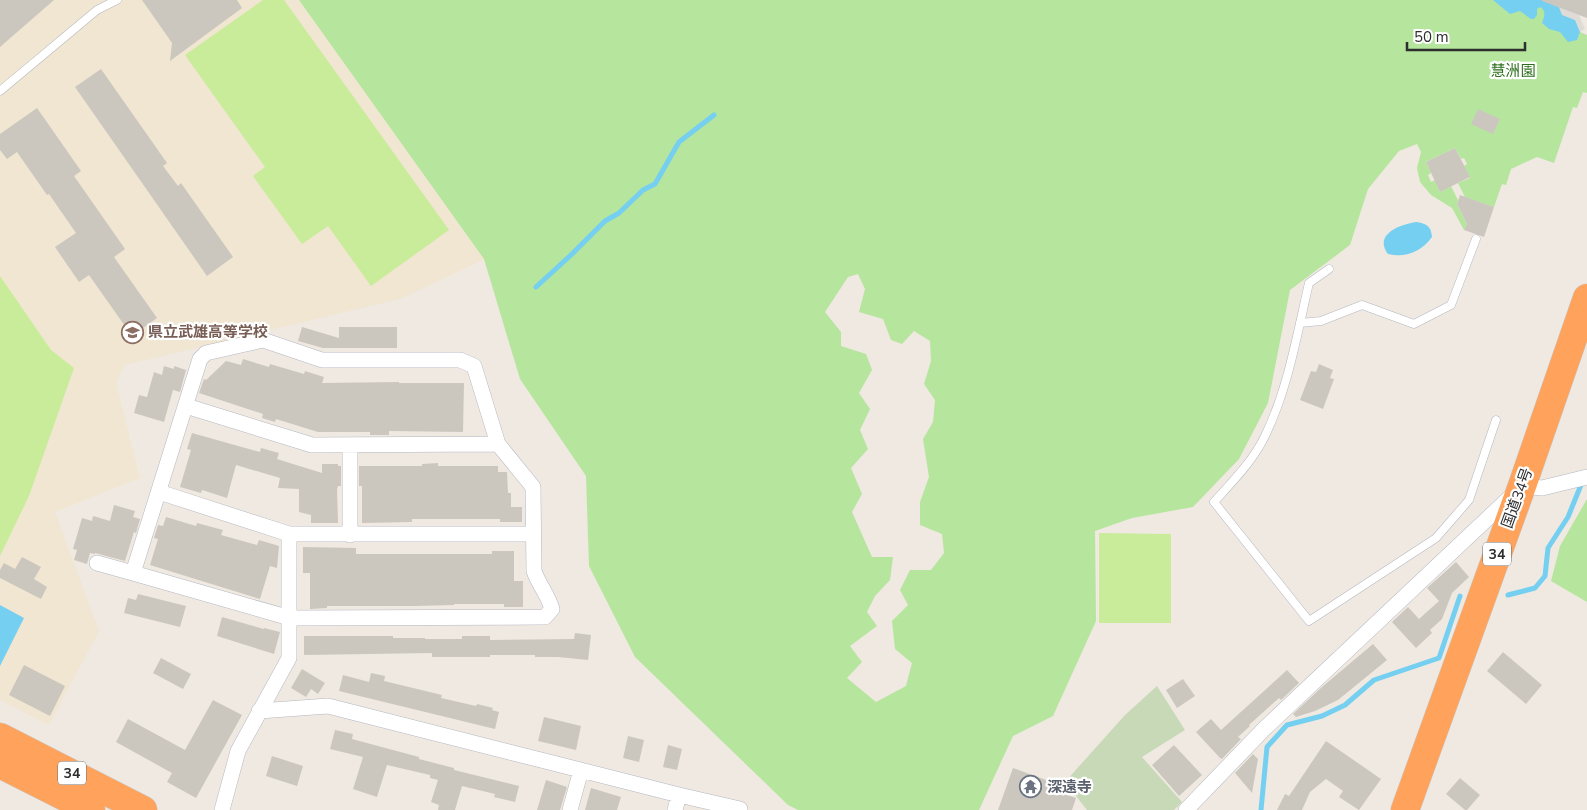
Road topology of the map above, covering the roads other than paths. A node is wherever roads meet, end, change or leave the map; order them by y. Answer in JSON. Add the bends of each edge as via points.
{"nodes":[{"id":1,"x":117,"y":0,"type":"edge"},
{"id":2,"x":0,"y":91,"type":"edge"},
{"id":3,"x":1476,"y":239,"type":"dead end"},
{"id":4,"x":1329,"y":269,"type":"dead end"},
{"id":5,"x":1587,"y":298,"type":"edge"},
{"id":6,"x":1300,"y":323,"type":"junction"},
{"id":7,"x":186,"y":406,"type":"junction"},
{"id":8,"x":1496,"y":420,"type":"dead end"},
{"id":9,"x":350,"y":444,"type":"junction"},
{"id":10,"x":498,"y":444,"type":"junction"},
{"id":11,"x":1580,"y":479,"type":"edge"},
{"id":12,"x":1522,"y":486,"type":"junction"},
{"id":13,"x":159,"y":492,"type":"junction"},
{"id":14,"x":289,"y":534,"type":"junction"},
{"id":15,"x":534,"y":534,"type":"junction"},
{"id":16,"x":350,"y":535,"type":"junction"},
{"id":17,"x":97,"y":564,"type":"dead end"},
{"id":18,"x":133,"y":573,"type":"junction"},
{"id":19,"x":290,"y":618,"type":"junction"},
{"id":20,"x":259,"y":711,"type":"junction"},
{"id":21,"x":0,"y":736,"type":"edge"},
{"id":22,"x":0,"y":764,"type":"edge"},
{"id":23,"x":581,"y":770,"type":"junction"},
{"id":24,"x":679,"y":795,"type":"junction"},
{"id":25,"x":91,"y":810,"type":"edge"},
{"id":26,"x":144,"y":810,"type":"edge"},
{"id":27,"x":222,"y":810,"type":"edge"},
{"id":28,"x":570,"y":810,"type":"edge"},
{"id":29,"x":675,"y":810,"type":"edge"},
{"id":30,"x":740,"y":810,"type":"edge"},
{"id":31,"x":1186,"y":810,"type":"edge"},
{"id":32,"x":1405,"y":810,"type":"edge"}],
"edges":[{"from":1,"to":2,"type":"lane","via":[[97,10]]},
{"from":3,"to":6,"type":"lane","via":[[1451,305],[1414,324],[1362,305],[1321,321]]},
{"from":4,"to":6,"type":"lane","via":[[1309,282]]},
{"from":5,"to":12,"type":"highway","name":"国道34号","number":"34"},
{"from":6,"to":8,"type":"lane","via":[[1284,390],[1264,439],[1214,502],[1309,622],[1436,538],[1469,500]]},
{"from":7,"to":9,"type":"street","via":[[312,445]]},
{"from":7,"to":10,"type":"street","via":[[200,359],[206,353],[263,340],[322,360],[460,360],[474,366]]},
{"from":7,"to":13,"type":"street"},
{"from":9,"to":10,"type":"street"},
{"from":9,"to":16,"type":"street"},
{"from":10,"to":15,"type":"street","via":[[533,487]]},
{"from":11,"to":12,"type":"street","via":[[1542,488]]},
{"from":12,"to":31,"type":"street","via":[[1264,729]]},
{"from":12,"to":32,"type":"highway","name":"国道34号","number":"34"},
{"from":13,"to":14,"type":"street"},
{"from":13,"to":18,"type":"street"},
{"from":14,"to":16,"type":"street"},
{"from":14,"to":19,"type":"street"},
{"from":15,"to":16,"type":"street"},
{"from":15,"to":19,"type":"street","via":[[534,571],[552,609],[545,617]]},
{"from":17,"to":18,"type":"street"},
{"from":18,"to":19,"type":"street"},
{"from":19,"to":20,"type":"street","via":[[290,658]]},
{"from":20,"to":23,"type":"street","via":[[328,706]]},
{"from":20,"to":27,"type":"street","via":[[238,752]]},
{"from":21,"to":26,"type":"highway","number":"34"},
{"from":22,"to":25,"type":"highway","number":"34"},
{"from":23,"to":24,"type":"street"},
{"from":23,"to":28,"type":"street"},
{"from":24,"to":29,"type":"street"},
{"from":24,"to":30,"type":"street"}]}
